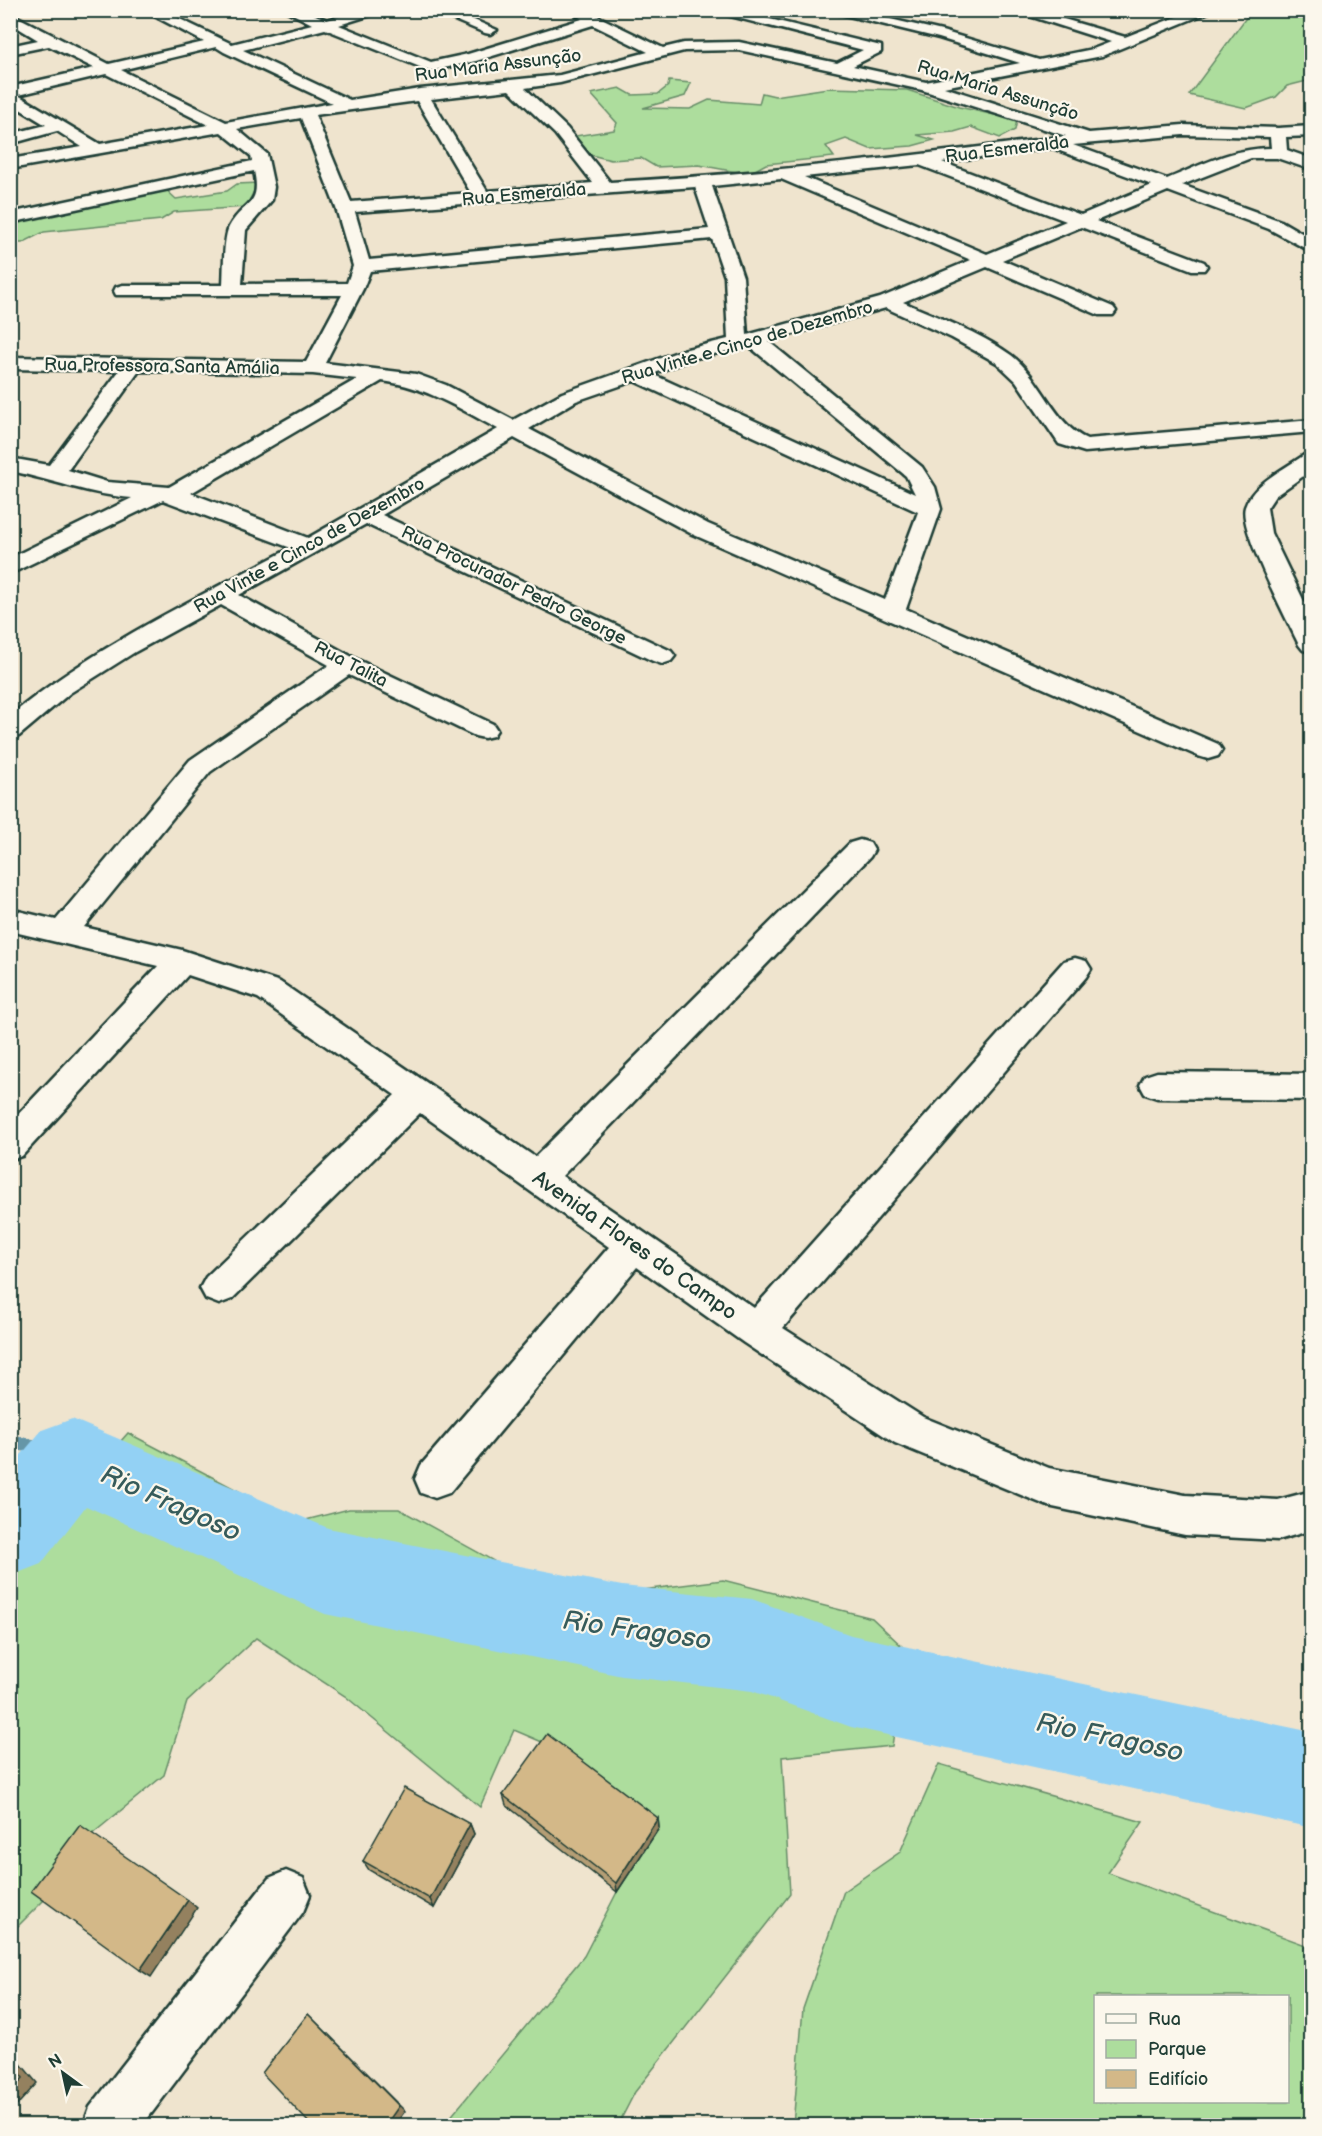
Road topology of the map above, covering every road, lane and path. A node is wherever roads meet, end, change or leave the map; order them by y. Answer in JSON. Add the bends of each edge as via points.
{"nodes":[{"id":1,"x":149,"y":10,"type":"edge"},
{"id":2,"x":291,"y":10,"type":"edge"},
{"id":3,"x":381,"y":10,"type":"edge"},
{"id":4,"x":437,"y":10,"type":"edge"},
{"id":5,"x":574,"y":10,"type":"edge"},
{"id":6,"x":713,"y":10,"type":"edge"},
{"id":7,"x":830,"y":10,"type":"edge"},
{"id":8,"x":1017,"y":10,"type":"edge"},
{"id":9,"x":1172,"y":10,"type":"edge"},
{"id":10,"x":1208,"y":10,"type":"edge"},
{"id":11,"x":1191,"y":16,"type":"junction"},
{"id":12,"x":10,"y":17,"type":"edge"},
{"id":13,"x":594,"y":20,"type":"junction"},
{"id":14,"x":324,"y":25,"type":"junction"},
{"id":15,"x":490,"y":30,"type":"dead end"},
{"id":16,"x":51,"y":41,"type":"junction"},
{"id":17,"x":1125,"y":42,"type":"junction"},
{"id":18,"x":222,"y":46,"type":"junction"},
{"id":19,"x":10,"y":50,"type":"edge"},
{"id":20,"x":660,"y":52,"type":"junction"},
{"id":21,"x":1039,"y":65,"type":"junction"},
{"id":22,"x":839,"y":67,"type":"junction"},
{"id":23,"x":109,"y":70,"type":"junction"},
{"id":24,"x":513,"y":86,"type":"junction"},
{"id":25,"x":926,"y":86,"type":"junction"},
{"id":26,"x":10,"y":92,"type":"edge"},
{"id":27,"x":420,"y":94,"type":"junction"},
{"id":28,"x":10,"y":96,"type":"edge"},
{"id":29,"x":348,"y":105,"type":"junction"},
{"id":30,"x":306,"y":112,"type":"junction"},
{"id":31,"x":60,"y":126,"type":"junction"},
{"id":32,"x":223,"y":126,"type":"junction"},
{"id":33,"x":1183,"y":130,"type":"junction"},
{"id":34,"x":1311,"y":131,"type":"edge"},
{"id":35,"x":1088,"y":138,"type":"junction"},
{"id":36,"x":10,"y":139,"type":"edge"},
{"id":37,"x":1054,"y":143,"type":"junction"},
{"id":38,"x":1279,"y":143,"type":"junction"},
{"id":39,"x":94,"y":147,"type":"junction"},
{"id":40,"x":1250,"y":153,"type":"junction"},
{"id":41,"x":920,"y":160,"type":"junction"},
{"id":42,"x":10,"y":164,"type":"edge"},
{"id":43,"x":262,"y":164,"type":"junction"},
{"id":44,"x":1311,"y":165,"type":"edge"},
{"id":45,"x":782,"y":173,"type":"junction"},
{"id":46,"x":702,"y":182,"type":"junction"},
{"id":47,"x":1165,"y":186,"type":"junction"},
{"id":48,"x":605,"y":187,"type":"junction"},
{"id":49,"x":482,"y":197,"type":"junction"},
{"id":50,"x":345,"y":208,"type":"junction"},
{"id":51,"x":10,"y":218,"type":"edge"},
{"id":52,"x":1083,"y":221,"type":"junction"},
{"id":53,"x":720,"y":233,"type":"junction"},
{"id":54,"x":1311,"y":247,"type":"edge"},
{"id":55,"x":991,"y":261,"type":"junction"},
{"id":56,"x":362,"y":266,"type":"junction"},
{"id":57,"x":1198,"y":266,"type":"dead end"},
{"id":58,"x":232,"y":288,"type":"junction"},
{"id":59,"x":354,"y":289,"type":"junction"},
{"id":60,"x":123,"y":291,"type":"dead end"},
{"id":61,"x":886,"y":302,"type":"junction"},
{"id":62,"x":1106,"y":311,"type":"dead end"},
{"id":63,"x":746,"y":342,"type":"junction"},
{"id":64,"x":10,"y":363,"type":"edge"},
{"id":65,"x":132,"y":367,"type":"junction"},
{"id":66,"x":313,"y":368,"type":"junction"},
{"id":67,"x":633,"y":373,"type":"junction"},
{"id":68,"x":378,"y":375,"type":"junction"},
{"id":69,"x":1311,"y":426,"type":"edge"},
{"id":70,"x":512,"y":428,"type":"junction"},
{"id":71,"x":1311,"y":460,"type":"edge"},
{"id":72,"x":10,"y":464,"type":"edge"},
{"id":73,"x":55,"y":473,"type":"junction"},
{"id":74,"x":165,"y":494,"type":"junction"},
{"id":75,"x":930,"y":509,"type":"junction"},
{"id":76,"x":365,"y":515,"type":"junction"},
{"id":77,"x":310,"y":547,"type":"junction"},
{"id":78,"x":10,"y":567,"type":"edge"},
{"id":79,"x":221,"y":595,"type":"junction"},
{"id":80,"x":893,"y":612,"type":"junction"},
{"id":81,"x":1311,"y":645,"type":"edge"},
{"id":82,"x":662,"y":656,"type":"dead end"},
{"id":83,"x":347,"y":663,"type":"junction"},
{"id":84,"x":10,"y":730,"type":"edge"},
{"id":85,"x":484,"y":730,"type":"dead end"},
{"id":86,"x":1208,"y":750,"type":"dead end"},
{"id":87,"x":860,"y":850,"type":"dead end"},
{"id":88,"x":10,"y":920,"type":"edge"},
{"id":89,"x":62,"y":933,"type":"junction"},
{"id":90,"x":182,"y":961,"type":"junction"},
{"id":91,"x":1075,"y":969,"type":"dead end"},
{"id":92,"x":1157,"y":1084,"type":"dead end"},
{"id":93,"x":1311,"y":1087,"type":"edge"},
{"id":94,"x":418,"y":1095,"type":"junction"},
{"id":95,"x":10,"y":1146,"type":"edge"},
{"id":96,"x":538,"y":1177,"type":"junction"},
{"id":97,"x":633,"y":1245,"type":"junction"},
{"id":98,"x":219,"y":1288,"type":"dead end"},
{"id":99,"x":757,"y":1331,"type":"junction"},
{"id":100,"x":435,"y":1479,"type":"dead end"},
{"id":101,"x":1300,"y":1519,"type":"edge"},
{"id":102,"x":286,"y":1895,"type":"dead end"},
{"id":103,"x":109,"y":2126,"type":"edge"}],
"edges":[{"from":1,"to":18,"type":"street"},
{"from":2,"to":14,"type":"street"},
{"from":3,"to":14,"type":"street"},
{"from":4,"to":15,"type":"street"},
{"from":5,"to":13,"type":"street"},
{"from":6,"to":22,"type":"street","via":[[876,49]]},
{"from":7,"to":21,"type":"street","via":[[942,35]]},
{"from":8,"to":17,"type":"street"},
{"from":9,"to":11,"type":"street"},
{"from":10,"to":11,"type":"street"},
{"from":11,"to":17,"type":"street"},
{"from":12,"to":16,"type":"street"},
{"from":13,"to":14,"type":"street","name":"Rua Maria Assunção","via":[[442,66],[421,65]]},
{"from":13,"to":20,"type":"street"},
{"from":14,"to":18,"type":"street"},
{"from":16,"to":19,"type":"street"},
{"from":16,"to":23,"type":"street"},
{"from":17,"to":21,"type":"street","via":[[1096,53]]},
{"from":18,"to":23,"type":"street"},
{"from":18,"to":29,"type":"street"},
{"from":20,"to":22,"type":"street","name":"Rua Maria Assunção","via":[[708,45],[739,46]]},
{"from":20,"to":24,"type":"street","name":"Rua Maria Assunção","via":[[560,80]]},
{"from":21,"to":25,"type":"street"},
{"from":22,"to":25,"type":"street","name":"Rua Maria Assunção"},
{"from":23,"to":26,"type":"street"},
{"from":23,"to":32,"type":"street"},
{"from":24,"to":27,"type":"street","name":"Rua Maria Assunção"},
{"from":24,"to":48,"type":"street","via":[[561,131]]},
{"from":25,"to":35,"type":"street","name":"Rua Maria Assunção"},
{"from":27,"to":29,"type":"street","name":"Rua Maria Assunção"},
{"from":27,"to":49,"type":"street"},
{"from":28,"to":31,"type":"street"},
{"from":29,"to":30,"type":"street","name":"Rua Maria Assunção"},
{"from":30,"to":32,"type":"street","name":"Rua Maria Assunção"},
{"from":30,"to":50,"type":"street"},
{"from":31,"to":36,"type":"street"},
{"from":31,"to":39,"type":"street"},
{"from":32,"to":39,"type":"street","name":"Rua Maria Assunção"},
{"from":32,"to":43,"type":"street","via":[[249,144]]},
{"from":33,"to":35,"type":"street","name":"Rua Esmeralda"},
{"from":33,"to":38,"type":"street","name":"Rua Esmeralda"},
{"from":33,"to":40,"type":"street"},
{"from":34,"to":38,"type":"street","name":"Rua Esmeralda"},
{"from":35,"to":37,"type":"street","name":"Rua Esmeralda"},
{"from":37,"to":41,"type":"street","name":"Rua Esmeralda"},
{"from":37,"to":47,"type":"street"},
{"from":38,"to":40,"type":"street","name":"Rua Vinte e Cinco de Dezembro"},
{"from":38,"to":44,"type":"street"},
{"from":39,"to":42,"type":"street","name":"Rua Maria Assunção"},
{"from":40,"to":47,"type":"street","name":"Rua Vinte e Cinco de Dezembro"},
{"from":41,"to":45,"type":"street","name":"Rua Esmeralda"},
{"from":41,"to":52,"type":"street"},
{"from":43,"to":51,"type":"street"},
{"from":43,"to":58,"type":"street","via":[[266,187],[263,200],[237,229]]},
{"from":45,"to":46,"type":"street","name":"Rua Esmeralda"},
{"from":45,"to":55,"type":"street"},
{"from":46,"to":48,"type":"street","name":"Rua Esmeralda"},
{"from":46,"to":53,"type":"street"},
{"from":47,"to":52,"type":"street","name":"Rua Vinte e Cinco de Dezembro"},
{"from":47,"to":54,"type":"street","via":[[1275,225]]},
{"from":48,"to":49,"type":"street","name":"Rua Esmeralda"},
{"from":49,"to":50,"type":"street","name":"Rua Esmeralda"},
{"from":50,"to":56,"type":"street"},
{"from":52,"to":55,"type":"street","name":"Rua Vinte e Cinco de Dezembro"},
{"from":52,"to":57,"type":"street"},
{"from":53,"to":56,"type":"street"},
{"from":53,"to":63,"type":"street","via":[[734,277]]},
{"from":55,"to":61,"type":"street","name":"Rua Vinte e Cinco de Dezembro"},
{"from":55,"to":62,"type":"street"},
{"from":56,"to":59,"type":"street"},
{"from":58,"to":59,"type":"street"},
{"from":58,"to":60,"type":"street"},
{"from":59,"to":66,"type":"street"},
{"from":61,"to":63,"type":"street","name":"Rua Vinte e Cinco de Dezembro"},
{"from":61,"to":69,"type":"street","via":[[1004,359],[1023,377],[1067,439],[1085,446]]},
{"from":63,"to":67,"type":"street","name":"Rua Vinte e Cinco de Dezembro","via":[[690,354]]},
{"from":63,"to":75,"type":"street","via":[[914,472],[924,487]]},
{"from":64,"to":65,"type":"street","name":"Rua Professora Santa Amália"},
{"from":65,"to":66,"type":"street","name":"Rua Professora Santa Amália"},
{"from":65,"to":73,"type":"street"},
{"from":66,"to":68,"type":"street","name":"Rua Professora Santa Amália"},
{"from":67,"to":70,"type":"street","name":"Rua Vinte e Cinco de Dezembro","via":[[569,397]]},
{"from":67,"to":75,"type":"street"},
{"from":68,"to":70,"type":"street","name":"Rua Professora Santa Amália","via":[[409,378],[439,389]]},
{"from":68,"to":74,"type":"street"},
{"from":70,"to":76,"type":"street","name":"Rua Vinte e Cinco de Dezembro"},
{"from":70,"to":80,"type":"street","name":"Rua Professora Santa Amália","via":[[700,530]]},
{"from":71,"to":81,"type":"street","via":[[1266,492],[1256,508],[1259,533]]},
{"from":72,"to":73,"type":"street"},
{"from":73,"to":74,"type":"street","via":[[105,489]]},
{"from":74,"to":77,"type":"street"},
{"from":74,"to":78,"type":"street"},
{"from":75,"to":80,"type":"street"},
{"from":76,"to":77,"type":"street","name":"Rua Vinte e Cinco de Dezembro"},
{"from":76,"to":82,"type":"street","name":"Rua Procurador Pedro George"},
{"from":77,"to":79,"type":"street","name":"Rua Vinte e Cinco de Dezembro"},
{"from":79,"to":83,"type":"street","name":"Rua Talita"},
{"from":79,"to":84,"type":"street","name":"Rua Vinte e Cinco de Dezembro","via":[[61,687]]},
{"from":80,"to":86,"type":"street","name":"Rua Professora Santa Amália"},
{"from":83,"to":85,"type":"street","name":"Rua Talita"},
{"from":83,"to":89,"type":"street","via":[[200,766]]},
{"from":87,"to":96,"type":"street"},
{"from":88,"to":89,"type":"street","name":"Avenida Flores do Campo"},
{"from":89,"to":90,"type":"street","name":"Avenida Flores do Campo"},
{"from":90,"to":94,"type":"street","name":"Avenida Flores do Campo","via":[[269,990]]},
{"from":90,"to":95,"type":"street"},
{"from":91,"to":99,"type":"street"},
{"from":92,"to":93,"type":"street"},
{"from":94,"to":96,"type":"street","name":"Avenida Flores do Campo"},
{"from":94,"to":98,"type":"street"},
{"from":96,"to":97,"type":"street","name":"Avenida Flores do Campo"},
{"from":97,"to":99,"type":"street","name":"Avenida Flores do Campo"},
{"from":97,"to":100,"type":"street"},
{"from":99,"to":101,"type":"street","name":"Avenida Flores do Campo","via":[[909,1430],[1048,1487],[1185,1515]]},
{"from":102,"to":103,"type":"street"}]}
